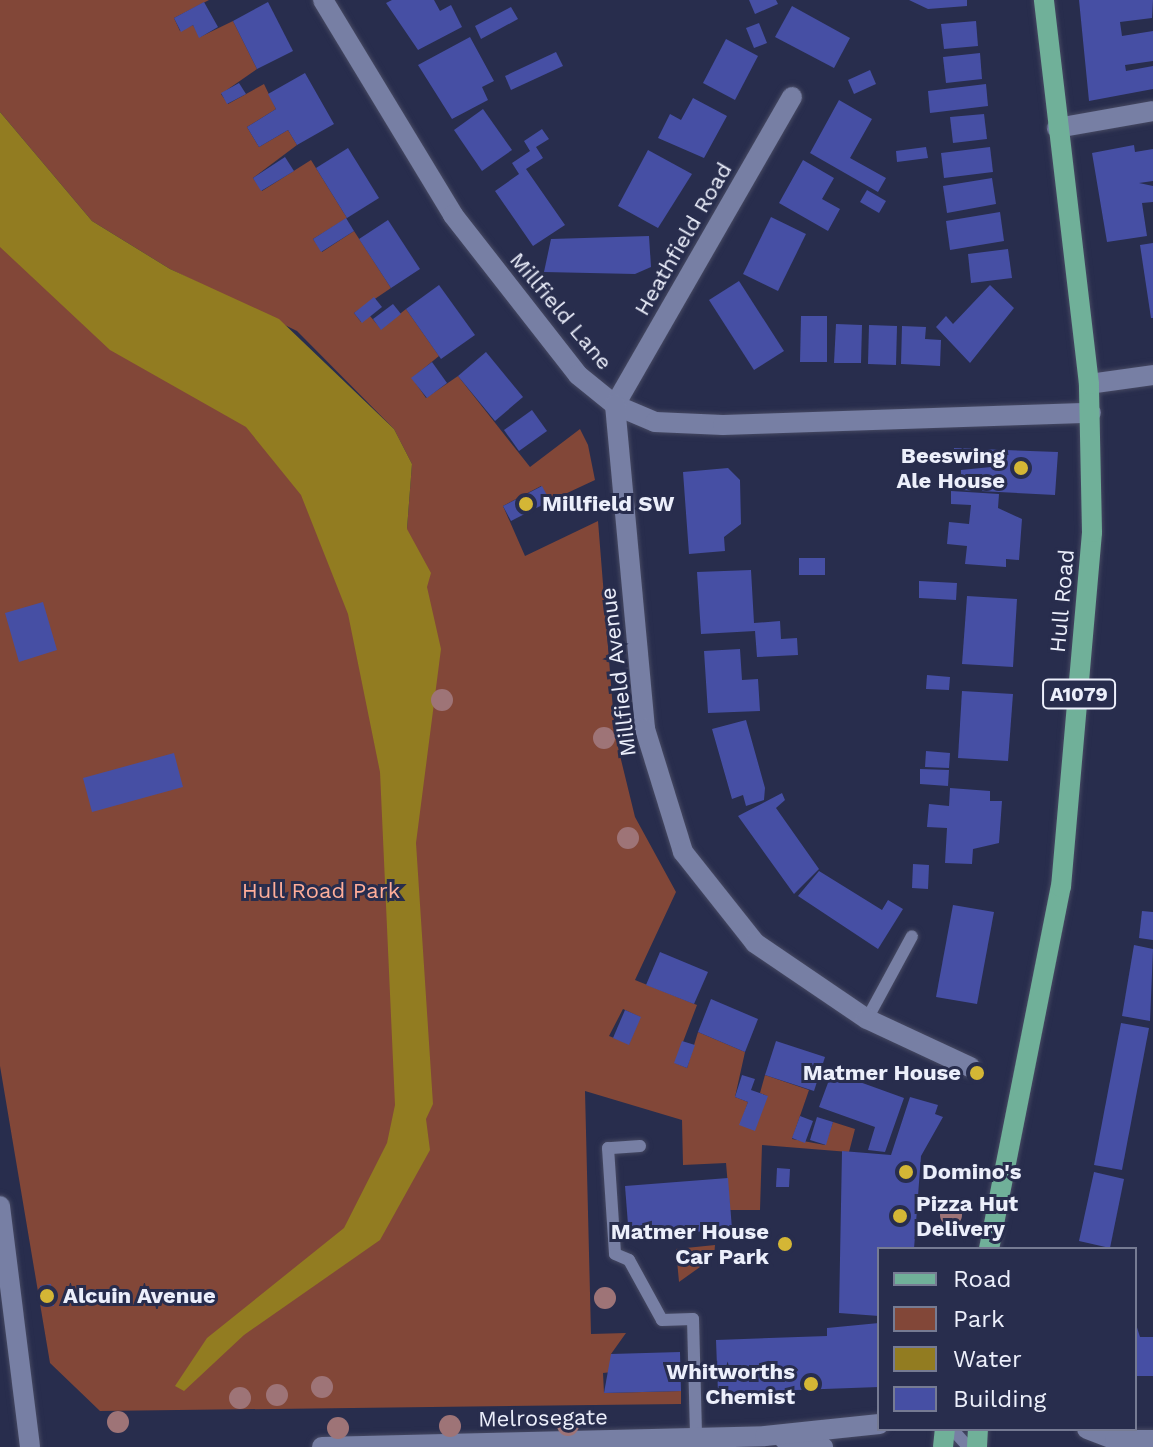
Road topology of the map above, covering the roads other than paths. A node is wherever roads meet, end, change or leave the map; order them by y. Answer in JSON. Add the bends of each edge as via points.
{"nodes":[{"id":1,"x":323,"y":0,"type":"edge"},
{"id":2,"x":1044,"y":0,"type":"edge"},
{"id":3,"x":792,"y":97,"type":"dead end"},
{"id":4,"x":1153,"y":111,"type":"edge"},
{"id":5,"x":1057,"y":128,"type":"junction"},
{"id":6,"x":1153,"y":375,"type":"edge"},
{"id":7,"x":1089,"y":384,"type":"junction"},
{"id":8,"x":615,"y":405,"type":"junction"},
{"id":9,"x":1091,"y":413,"type":"junction"},
{"id":10,"x":912,"y":936,"type":"dead end"},
{"id":11,"x":867,"y":1019,"type":"junction"},
{"id":12,"x":970,"y":1067,"type":"dead end"},
{"id":13,"x":640,"y":1146,"type":"dead end"},
{"id":14,"x":0,"y":1206,"type":"edge"},
{"id":15,"x":989,"y":1247,"type":"edge"},
{"id":16,"x":877,"y":1424,"type":"edge"},
{"id":17,"x":954,"y":1431,"type":"edge"},
{"id":18,"x":1090,"y":1431,"type":"edge"},
{"id":19,"x":765,"y":1436,"type":"junction"},
{"id":20,"x":696,"y":1437,"type":"junction"},
{"id":21,"x":1153,"y":1440,"type":"edge"},
{"id":22,"x":1107,"y":1443,"type":"edge"},
{"id":23,"x":30,"y":1447,"type":"edge"},
{"id":24,"x":322,"y":1447,"type":"edge"},
{"id":25,"x":823,"y":1447,"type":"edge"},
{"id":26,"x":968,"y":1447,"type":"edge"}],
"edges":[{"from":1,"to":8,"type":"street","name":"Millfield Lane","via":[[453,215],[578,375]]},
{"from":2,"to":5,"type":"main road","name":"Hull Road","number":"A1079"},
{"from":3,"to":8,"type":"street","name":"Heathfield Road"},
{"from":4,"to":5,"type":"street"},
{"from":5,"to":7,"type":"main road","name":"Hull Road","number":"A1079"},
{"from":6,"to":7,"type":"street"},
{"from":7,"to":9,"type":"main road","name":"Hull Road","number":"A1079"},
{"from":8,"to":9,"type":"street","name":"Millfield Lane","via":[[655,422],[723,425]]},
{"from":8,"to":11,"type":"street","name":"Millfield Avenue","via":[[645,729],[665,811],[708,890],[755,943]]},
{"from":9,"to":15,"type":"main road","name":"Hull Road","number":"A1079","via":[[1092,532],[1061,887]]},
{"from":10,"to":11,"type":"lane"},
{"from":11,"to":12,"type":"street","name":"Millfield Avenue"},
{"from":13,"to":20,"type":"lane","via":[[608,1148],[615,1254],[629,1260],[662,1320],[693,1319]]},
{"from":14,"to":23,"type":"street"},
{"from":16,"to":19,"type":"street","name":"Melrosegate"},
{"from":17,"to":26,"type":"lane"},
{"from":18,"to":22,"type":"street"},
{"from":19,"to":20,"type":"street","name":"Melrosegate"},
{"from":19,"to":25,"type":"street","name":"Melrosegate"},
{"from":20,"to":24,"type":"street","name":"Melrosegate"},
{"from":21,"to":22,"type":"street"}]}
